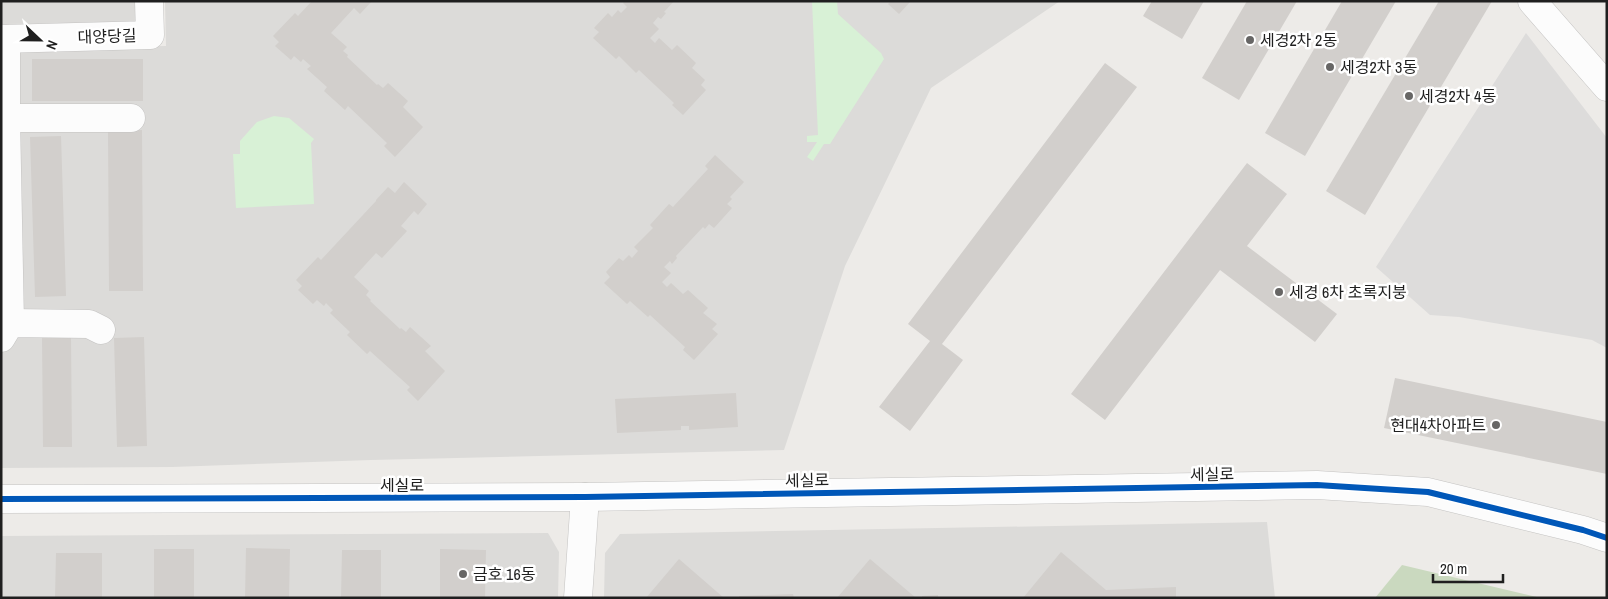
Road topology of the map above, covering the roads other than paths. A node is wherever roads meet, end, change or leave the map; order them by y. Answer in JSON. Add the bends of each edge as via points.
{"nodes":[{"id":1,"x":148,"y":1,"type":"edge"},
{"id":2,"x":1532,"y":1,"type":"edge"},
{"id":3,"x":4,"y":39,"type":"edge"},
{"id":4,"x":1607,"y":87,"type":"edge"},
{"id":5,"x":6,"y":118,"type":"junction"},
{"id":6,"x":131,"y":118,"type":"dead end"},
{"id":7,"x":101,"y":330,"type":"dead end"},
{"id":8,"x":6,"y":331,"type":"edge"},
{"id":9,"x":585,"y":497,"type":"junction"},
{"id":10,"x":1,"y":499,"type":"edge"},
{"id":11,"x":1607,"y":538,"type":"edge"},
{"id":12,"x":578,"y":598,"type":"edge"}],
"edges":[{"from":1,"to":3,"type":"street","name":"대양당길","via":[[150,35]]},
{"from":2,"to":4,"type":"street"},
{"from":3,"to":5,"type":"street"},
{"from":5,"to":6,"type":"street"},
{"from":5,"to":8,"type":"street"},
{"from":7,"to":8,"type":"street","via":[[88,324]]},
{"from":9,"to":10,"type":"street","name":"세실로"},
{"from":9,"to":11,"type":"street","name":"세실로","via":[[1318,485],[1428,492]]},
{"from":9,"to":12,"type":"street"}]}
